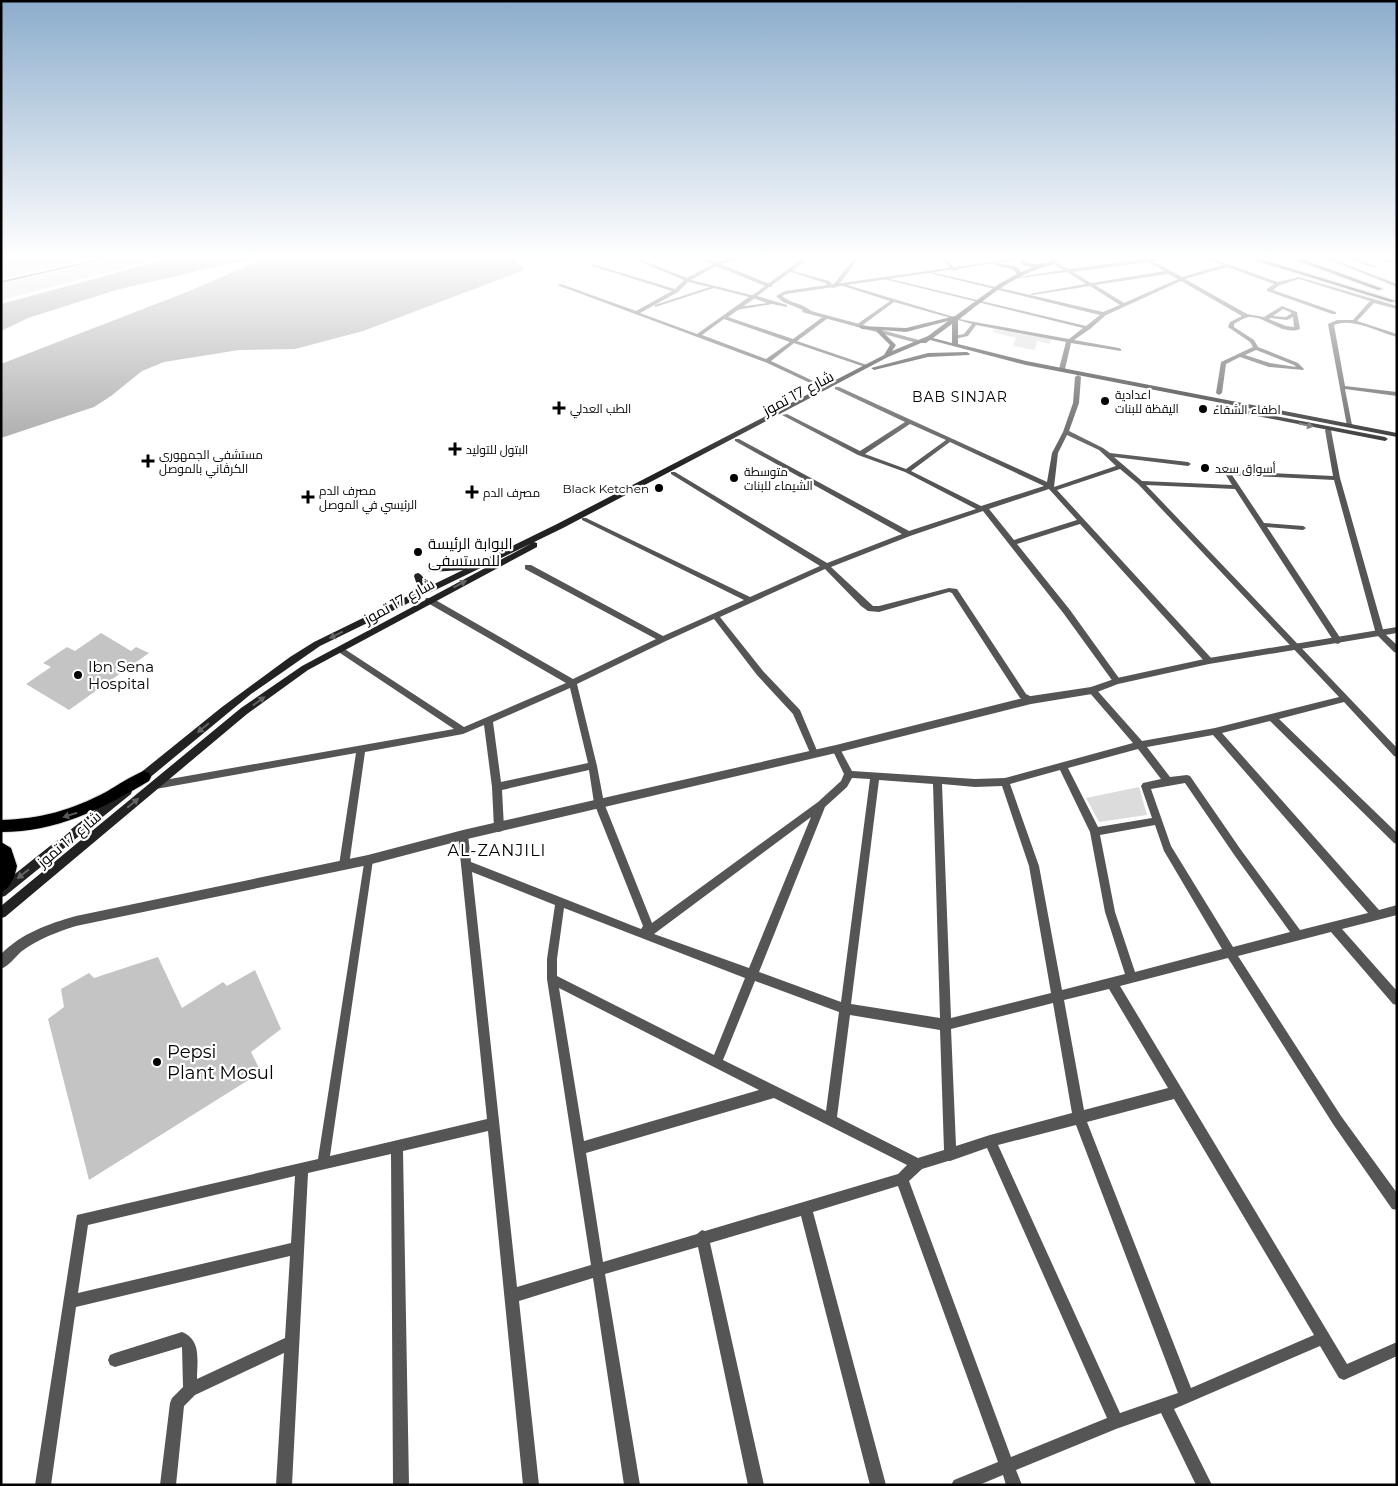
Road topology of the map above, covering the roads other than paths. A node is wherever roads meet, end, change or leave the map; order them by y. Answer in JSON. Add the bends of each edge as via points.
{"nodes":[{"id":1,"x":681,"y":328,"type":"edge"},
{"id":2,"x":709,"y":328,"type":"edge"},
{"id":3,"x":756,"y":328,"type":"edge"},
{"id":4,"x":810,"y":328,"type":"edge"},
{"id":5,"x":869,"y":328,"type":"edge"},
{"id":6,"x":887,"y":328,"type":"edge"},
{"id":7,"x":913,"y":328,"type":"edge"},
{"id":8,"x":940,"y":328,"type":"edge"},
{"id":9,"x":955,"y":328,"type":"edge"},
{"id":10,"x":972,"y":328,"type":"edge"},
{"id":11,"x":1005,"y":328,"type":"edge"},
{"id":12,"x":1088,"y":328,"type":"edge"},
{"id":13,"x":1233,"y":328,"type":"edge"},
{"id":14,"x":1332,"y":328,"type":"edge"},
{"id":15,"x":1373,"y":328,"type":"edge"},
{"id":16,"x":879,"y":331,"type":"junction"},
{"id":17,"x":699,"y":335,"type":"junction"},
{"id":18,"x":1397,"y":336,"type":"edge"},
{"id":19,"x":955,"y":337,"type":"junction"},
{"id":20,"x":793,"y":341,"type":"junction"},
{"id":21,"x":922,"y":341,"type":"junction"},
{"id":22,"x":1072,"y":341,"type":"junction"},
{"id":23,"x":955,"y":346,"type":"junction"},
{"id":24,"x":1256,"y":348,"type":"junction"},
{"id":25,"x":1119,"y":350,"type":"dead end"},
{"id":26,"x":974,"y":355,"type":"junction"},
{"id":27,"x":1239,"y":355,"type":"junction"},
{"id":28,"x":886,"y":356,"type":"junction"},
{"id":29,"x":767,"y":361,"type":"junction"},
{"id":30,"x":870,"y":367,"type":"junction"},
{"id":31,"x":1062,"y":369,"type":"junction"},
{"id":32,"x":1078,"y":377,"type":"junction"},
{"id":33,"x":1342,"y":387,"type":"junction"},
{"id":34,"x":825,"y":388,"type":"junction"},
{"id":35,"x":837,"y":388,"type":"junction"},
{"id":36,"x":1218,"y":393,"type":"dead end"},
{"id":37,"x":1397,"y":394,"type":"edge"},
{"id":38,"x":1243,"y":409,"type":"junction"},
{"id":39,"x":785,"y":415,"type":"junction"},
{"id":40,"x":910,"y":422,"type":"junction"},
{"id":41,"x":1349,"y":425,"type":"junction"},
{"id":42,"x":1328,"y":430,"type":"junction"},
{"id":43,"x":1066,"y":432,"type":"junction"},
{"id":44,"x":1397,"y":434,"type":"edge"},
{"id":45,"x":737,"y":440,"type":"junction"},
{"id":46,"x":950,"y":440,"type":"junction"},
{"id":47,"x":1397,"y":441,"type":"edge"},
{"id":48,"x":860,"y":454,"type":"junction"},
{"id":49,"x":1109,"y":455,"type":"junction"},
{"id":50,"x":1188,"y":464,"type":"dead end"},
{"id":51,"x":1121,"y":466,"type":"junction"},
{"id":52,"x":907,"y":471,"type":"junction"},
{"id":53,"x":673,"y":474,"type":"junction"},
{"id":54,"x":1337,"y":478,"type":"junction"},
{"id":55,"x":1140,"y":483,"type":"junction"},
{"id":56,"x":1051,"y":487,"type":"junction"},
{"id":57,"x":1235,"y":487,"type":"junction"},
{"id":58,"x":982,"y":508,"type":"junction"},
{"id":59,"x":584,"y":519,"type":"junction"},
{"id":60,"x":1082,"y":520,"type":"junction"},
{"id":61,"x":1262,"y":525,"type":"junction"},
{"id":62,"x":1303,"y":528,"type":"dead end"},
{"id":63,"x":908,"y":534,"type":"junction"},
{"id":64,"x":1013,"y":543,"type":"junction"},
{"id":65,"x":476,"y":566,"type":"junction"},
{"id":66,"x":826,"y":566,"type":"junction"},
{"id":67,"x":528,"y":567,"type":"dead end"},
{"id":68,"x":431,"y":569,"type":"dead end"},
{"id":69,"x":418,"y":576,"type":"dead end"},
{"id":70,"x":418,"y":595,"type":"junction"},
{"id":71,"x":429,"y":600,"type":"junction"},
{"id":72,"x":750,"y":600,"type":"junction"},
{"id":73,"x":716,"y":617,"type":"junction"},
{"id":74,"x":1397,"y":630,"type":"edge"},
{"id":75,"x":1380,"y":634,"type":"junction"},
{"id":76,"x":663,"y":639,"type":"junction"},
{"id":77,"x":1338,"y":641,"type":"junction"},
{"id":78,"x":1298,"y":648,"type":"junction"},
{"id":79,"x":340,"y":649,"type":"junction"},
{"id":80,"x":1397,"y":650,"type":"edge"},
{"id":81,"x":1209,"y":661,"type":"junction"},
{"id":82,"x":1117,"y":680,"type":"junction"},
{"id":83,"x":573,"y":683,"type":"junction"},
{"id":84,"x":1092,"y":690,"type":"junction"},
{"id":85,"x":1345,"y":699,"type":"junction"},
{"id":86,"x":1031,"y":700,"type":"junction"},
{"id":87,"x":232,"y":704,"type":"junction"},
{"id":88,"x":244,"y":712,"type":"junction"},
{"id":89,"x":1272,"y":717,"type":"junction"},
{"id":90,"x":488,"y":720,"type":"junction"},
{"id":91,"x":463,"y":731,"type":"junction"},
{"id":92,"x":1215,"y":731,"type":"junction"},
{"id":93,"x":1140,"y":745,"type":"junction"},
{"id":94,"x":361,"y":749,"type":"junction"},
{"id":95,"x":836,"y":749,"type":"junction"},
{"id":96,"x":814,"y":753,"type":"junction"},
{"id":97,"x":1397,"y":754,"type":"edge"},
{"id":98,"x":593,"y":766,"type":"junction"},
{"id":99,"x":1063,"y":768,"type":"junction"},
{"id":100,"x":849,"y":774,"type":"junction"},
{"id":101,"x":875,"y":776,"type":"junction"},
{"id":102,"x":150,"y":781,"type":"junction"},
{"id":103,"x":937,"y":781,"type":"junction"},
{"id":104,"x":1005,"y":782,"type":"junction"},
{"id":105,"x":1168,"y":782,"type":"junction"},
{"id":106,"x":497,"y":787,"type":"junction"},
{"id":107,"x":599,"y":803,"type":"junction"},
{"id":108,"x":822,"y":805,"type":"junction"},
{"id":109,"x":1156,"y":821,"type":"junction"},
{"id":110,"x":1,"y":826,"type":"edge"},
{"id":111,"x":499,"y":828,"type":"junction"},
{"id":112,"x":1095,"y":832,"type":"junction"},
{"id":113,"x":463,"y":835,"type":"junction"},
{"id":114,"x":1397,"y":840,"type":"edge"},
{"id":115,"x":1,"y":849,"type":"edge"},
{"id":116,"x":368,"y":860,"type":"junction"},
{"id":117,"x":344,"y":865,"type":"junction"},
{"id":118,"x":466,"y":865,"type":"junction"},
{"id":119,"x":1,"y":884,"type":"edge"},
{"id":120,"x":1,"y":892,"type":"edge"},
{"id":121,"x":560,"y":902,"type":"junction"},
{"id":122,"x":1397,"y":910,"type":"edge"},
{"id":123,"x":1,"y":913,"type":"edge"},
{"id":124,"x":1377,"y":915,"type":"junction"},
{"id":125,"x":1333,"y":926,"type":"junction"},
{"id":126,"x":644,"y":935,"type":"junction"},
{"id":127,"x":1298,"y":935,"type":"junction"},
{"id":128,"x":1231,"y":954,"type":"junction"},
{"id":129,"x":1,"y":963,"type":"edge"},
{"id":130,"x":751,"y":975,"type":"junction"},
{"id":131,"x":1132,"y":978,"type":"junction"},
{"id":132,"x":552,"y":979,"type":"junction"},
{"id":133,"x":1112,"y":983,"type":"junction"},
{"id":134,"x":1058,"y":996,"type":"junction"},
{"id":135,"x":1397,"y":1000,"type":"edge"},
{"id":136,"x":845,"y":1009,"type":"junction"},
{"id":137,"x":946,"y":1025,"type":"junction"},
{"id":138,"x":717,"y":1061,"type":"junction"},
{"id":139,"x":773,"y":1092,"type":"junction"},
{"id":140,"x":1177,"y":1092,"type":"junction"},
{"id":141,"x":1079,"y":1117,"type":"junction"},
{"id":142,"x":831,"y":1119,"type":"junction"},
{"id":143,"x":493,"y":1124,"type":"junction"},
{"id":144,"x":990,"y":1142,"type":"junction"},
{"id":145,"x":397,"y":1147,"type":"junction"},
{"id":146,"x":579,"y":1148,"type":"junction"},
{"id":147,"x":950,"y":1155,"type":"junction"},
{"id":148,"x":323,"y":1164,"type":"junction"},
{"id":149,"x":918,"y":1164,"type":"junction"},
{"id":150,"x":302,"y":1169,"type":"junction"},
{"id":151,"x":902,"y":1179,"type":"junction"},
{"id":152,"x":1397,"y":1204,"type":"edge"},
{"id":153,"x":805,"y":1207,"type":"junction"},
{"id":154,"x":702,"y":1237,"type":"junction"},
{"id":155,"x":297,"y":1248,"type":"junction"},
{"id":156,"x":598,"y":1268,"type":"junction"},
{"id":157,"x":512,"y":1296,"type":"junction"},
{"id":158,"x":70,"y":1302,"type":"junction"},
{"id":159,"x":1323,"y":1338,"type":"junction"},
{"id":160,"x":290,"y":1343,"type":"junction"},
{"id":161,"x":1397,"y":1349,"type":"edge"},
{"id":162,"x":115,"y":1360,"type":"dead end"},
{"id":163,"x":190,"y":1390,"type":"junction"},
{"id":164,"x":1187,"y":1397,"type":"junction"},
{"id":165,"x":1165,"y":1406,"type":"junction"},
{"id":166,"x":1116,"y":1422,"type":"junction"},
{"id":167,"x":1006,"y":1465,"type":"junction"},
{"id":168,"x":43,"y":1485,"type":"edge"},
{"id":169,"x":168,"y":1485,"type":"edge"},
{"id":170,"x":284,"y":1485,"type":"edge"},
{"id":171,"x":401,"y":1485,"type":"edge"},
{"id":172,"x":532,"y":1485,"type":"edge"},
{"id":173,"x":632,"y":1485,"type":"edge"},
{"id":174,"x":756,"y":1485,"type":"edge"},
{"id":175,"x":878,"y":1485,"type":"edge"},
{"id":176,"x":959,"y":1485,"type":"edge"},
{"id":177,"x":1014,"y":1485,"type":"edge"},
{"id":178,"x":1204,"y":1485,"type":"edge"}],
"edges":[{"from":1,"to":17,"type":"street"},
{"from":2,"to":17,"type":"street"},
{"from":3,"to":20,"type":"street"},
{"from":4,"to":20,"type":"street"},
{"from":5,"to":16,"type":"street"},
{"from":6,"to":7,"type":"main road"},
{"from":8,"to":21,"type":"main road"},
{"from":9,"to":19,"type":"main road"},
{"from":10,"to":19,"type":"street","via":[[966,335]]},
{"from":11,"to":22,"type":"street"},
{"from":12,"to":22,"type":"street"},
{"from":13,"to":24,"type":"street","via":[[1252,341]]},
{"from":14,"to":33,"type":"street"},
{"from":15,"to":18,"type":"street"},
{"from":16,"to":21,"type":"street"},
{"from":16,"to":28,"type":"main road","via":[[893,345]]},
{"from":17,"to":29,"type":"street"},
{"from":19,"to":23,"type":"main road"},
{"from":20,"to":29,"type":"street"},
{"from":20,"to":30,"type":"street"},
{"from":21,"to":23,"type":"main road"},
{"from":21,"to":26,"type":"main road"},
{"from":21,"to":28,"type":"main road","name":"شارع 17 تموز"},
{"from":21,"to":30,"type":"main road","name":"شارع 17 تموز"},
{"from":22,"to":25,"type":"street"},
{"from":22,"to":31,"type":"street","via":[[1067,343]]},
{"from":23,"to":31,"type":"main road"},
{"from":24,"to":27,"type":"street"},
{"from":24,"to":27,"type":"street","via":[[1301,369],[1269,365]]},
{"from":26,"to":30,"type":"main road","via":[[928,355]]},
{"from":26,"to":32,"type":"main road"},
{"from":27,"to":36,"type":"street","via":[[1223,363]]},
{"from":28,"to":30,"type":"main road","name":"شارع 17 تموز"},
{"from":29,"to":34,"type":"street"},
{"from":30,"to":34,"type":"main road","name":"شارع 17 تموز"},
{"from":30,"to":35,"type":"main road","name":"شارع 17 تموز"},
{"from":31,"to":38,"type":"main road"},
{"from":32,"to":38,"type":"main road"},
{"from":32,"to":43,"type":"street","via":[[1076,403]]},
{"from":33,"to":37,"type":"street"},
{"from":33,"to":41,"type":"street"},
{"from":34,"to":65,"type":"main road","name":"شارع 17 تموز","via":[[560,526]]},
{"from":35,"to":39,"type":"main road","name":"شارع 17 تموز"},
{"from":35,"to":40,"type":"street"},
{"from":38,"to":41,"type":"main road"},
{"from":38,"to":42,"type":"main road","one_way":true},
{"from":39,"to":45,"type":"main road","name":"شارع 17 تموز"},
{"from":39,"to":48,"type":"street"},
{"from":40,"to":46,"type":"street"},
{"from":40,"to":48,"type":"street"},
{"from":41,"to":44,"type":"main road"},
{"from":42,"to":47,"type":"main road"},
{"from":42,"to":54,"type":"street"},
{"from":43,"to":49,"type":"street"},
{"from":43,"to":56,"type":"street","via":[[1054,453]]},
{"from":45,"to":53,"type":"main road","name":"شارع 17 تموز"},
{"from":45,"to":63,"type":"street"},
{"from":46,"to":52,"type":"street"},
{"from":46,"to":56,"type":"street"},
{"from":48,"to":52,"type":"street"},
{"from":49,"to":50,"type":"street"},
{"from":49,"to":51,"type":"street"},
{"from":51,"to":55,"type":"street"},
{"from":51,"to":56,"type":"street"},
{"from":52,"to":58,"type":"street"},
{"from":53,"to":59,"type":"main road","name":"شارع 17 تموز"},
{"from":53,"to":66,"type":"street"},
{"from":54,"to":57,"type":"street","via":[[1230,473]]},
{"from":54,"to":75,"type":"street"},
{"from":55,"to":57,"type":"street"},
{"from":55,"to":78,"type":"street"},
{"from":56,"to":58,"type":"street"},
{"from":56,"to":60,"type":"street"},
{"from":57,"to":61,"type":"street"},
{"from":58,"to":63,"type":"street"},
{"from":58,"to":64,"type":"street"},
{"from":71,"to":59,"type":"main road","name":"شارع 17 تموز","one_way":true},
{"from":59,"to":72,"type":"street"},
{"from":60,"to":64,"type":"street"},
{"from":60,"to":81,"type":"street"},
{"from":61,"to":62,"type":"street"},
{"from":61,"to":77,"type":"street"},
{"from":63,"to":66,"type":"street"},
{"from":64,"to":82,"type":"street"},
{"from":65,"to":68,"type":"main road"},
{"from":65,"to":70,"type":"main road","name":"شارع 17 تموز"},
{"from":66,"to":72,"type":"street"},
{"from":66,"to":86,"type":"street","via":[[864,604],[875,609],[954,591],[1023,696]]},
{"from":67,"to":76,"type":"street"},
{"from":69,"to":70,"type":"main road","via":[[421,585]]},
{"from":70,"to":87,"type":"main road","name":"شارع 17 تموز","one_way":true,"via":[[317,644]]},
{"from":71,"to":79,"type":"main road","name":"شارع 17 تموز"},
{"from":71,"to":83,"type":"street"},
{"from":72,"to":73,"type":"street"},
{"from":73,"to":76,"type":"street"},
{"from":73,"to":96,"type":"street","via":[[760,673],[797,712]]},
{"from":74,"to":75,"type":"street"},
{"from":75,"to":77,"type":"street"},
{"from":75,"to":80,"type":"street"},
{"from":76,"to":83,"type":"street"},
{"from":77,"to":78,"type":"street"},
{"from":78,"to":81,"type":"street"},
{"from":78,"to":85,"type":"street"},
{"from":88,"to":79,"type":"main road","name":"شارع 17 تموز","one_way":true,"via":[[305,668]]},
{"from":79,"to":91,"type":"street"},
{"from":81,"to":82,"type":"street"},
{"from":82,"to":84,"type":"street"},
{"from":83,"to":90,"type":"street"},
{"from":83,"to":98,"type":"street"},
{"from":84,"to":86,"type":"street"},
{"from":84,"to":93,"type":"street"},
{"from":85,"to":89,"type":"street"},
{"from":85,"to":97,"type":"street"},
{"from":86,"to":95,"type":"street"},
{"from":87,"to":88,"type":"main road"},
{"from":87,"to":102,"type":"main road","name":"شارع 17 تموز","one_way":true},
{"from":88,"to":102,"type":"main road","name":"شارع 17 تموز"},
{"from":89,"to":92,"type":"street"},
{"from":89,"to":114,"type":"street"},
{"from":90,"to":91,"type":"street"},
{"from":90,"to":106,"type":"street"},
{"from":91,"to":94,"type":"street"},
{"from":92,"to":93,"type":"street"},
{"from":92,"to":124,"type":"street"},
{"from":93,"to":99,"type":"street"},
{"from":93,"to":105,"type":"street"},
{"from":94,"to":102,"type":"street"},
{"from":94,"to":117,"type":"street"},
{"from":95,"to":96,"type":"street"},
{"from":95,"to":100,"type":"street"},
{"from":96,"to":107,"type":"street"},
{"from":98,"to":106,"type":"street"},
{"from":98,"to":107,"type":"street"},
{"from":99,"to":104,"type":"street"},
{"from":99,"to":112,"type":"street"},
{"from":100,"to":101,"type":"street"},
{"from":100,"to":108,"type":"street","via":[[844,784]]},
{"from":101,"to":103,"type":"street"},
{"from":101,"to":136,"type":"street"},
{"from":102,"to":110,"type":"highway","one_way":true,"via":[[85,811],[34,826]]},
{"from":102,"to":120,"type":"main road","name":"شارع 17 تموز","one_way":true},
{"from":123,"to":102,"type":"main road","name":"شارع 17 تموز","one_way":true},
{"from":103,"to":104,"type":"street"},
{"from":103,"to":137,"type":"street"},
{"from":104,"to":134,"type":"street","via":[[1034,866]]},
{"from":105,"to":109,"type":"street","via":[[1146,786]]},
{"from":105,"to":127,"type":"street","via":[[1187,779]]},
{"from":106,"to":111,"type":"street"},
{"from":107,"to":111,"type":"street"},
{"from":107,"to":126,"type":"street","via":[[648,926]]},
{"from":108,"to":126,"type":"street"},
{"from":108,"to":130,"type":"street"},
{"from":109,"to":112,"type":"street"},
{"from":109,"to":128,"type":"street","via":[[1167,848]]},
{"from":111,"to":113,"type":"street"},
{"from":112,"to":131,"type":"street","via":[[1110,912]]},
{"from":113,"to":116,"type":"street"},
{"from":113,"to":118,"type":"street"},
{"from":115,"to":119,"type":"highway","via":[[9,856],[10,866]]},
{"from":116,"to":117,"type":"street"},
{"from":116,"to":148,"type":"street"},
{"from":117,"to":129,"type":"street","via":[[46,929],[14,949]]},
{"from":118,"to":121,"type":"street"},
{"from":118,"to":143,"type":"street"},
{"from":121,"to":126,"type":"street"},
{"from":121,"to":132,"type":"street"},
{"from":122,"to":124,"type":"street"},
{"from":124,"to":125,"type":"street"},
{"from":125,"to":127,"type":"street"},
{"from":125,"to":135,"type":"street"},
{"from":126,"to":130,"type":"street"},
{"from":127,"to":128,"type":"street"},
{"from":128,"to":131,"type":"street"},
{"from":128,"to":152,"type":"street","via":[[1337,1120]]},
{"from":130,"to":136,"type":"street"},
{"from":130,"to":138,"type":"street"},
{"from":131,"to":133,"type":"street"},
{"from":132,"to":138,"type":"street"},
{"from":132,"to":146,"type":"street"},
{"from":133,"to":134,"type":"street"},
{"from":133,"to":140,"type":"street"},
{"from":134,"to":137,"type":"street"},
{"from":134,"to":141,"type":"street"},
{"from":136,"to":137,"type":"street"},
{"from":136,"to":142,"type":"street"},
{"from":137,"to":147,"type":"street"},
{"from":138,"to":139,"type":"street"},
{"from":139,"to":142,"type":"street"},
{"from":139,"to":146,"type":"street"},
{"from":140,"to":141,"type":"street"},
{"from":140,"to":159,"type":"street"},
{"from":141,"to":144,"type":"street"},
{"from":141,"to":164,"type":"street"},
{"from":142,"to":149,"type":"street"},
{"from":143,"to":145,"type":"street"},
{"from":143,"to":157,"type":"street"},
{"from":144,"to":147,"type":"street"},
{"from":144,"to":166,"type":"street"},
{"from":145,"to":148,"type":"street"},
{"from":145,"to":171,"type":"street"},
{"from":146,"to":156,"type":"street"},
{"from":147,"to":149,"type":"street"},
{"from":148,"to":150,"type":"street"},
{"from":149,"to":151,"type":"street"},
{"from":150,"to":155,"type":"street"},
{"from":150,"to":158,"type":"street","via":[[82,1220]]},
{"from":151,"to":153,"type":"street"},
{"from":151,"to":167,"type":"street"},
{"from":153,"to":154,"type":"street"},
{"from":153,"to":175,"type":"street"},
{"from":154,"to":156,"type":"street"},
{"from":154,"to":174,"type":"street"},
{"from":155,"to":158,"type":"street"},
{"from":155,"to":160,"type":"street"},
{"from":156,"to":157,"type":"street"},
{"from":156,"to":173,"type":"street"},
{"from":157,"to":172,"type":"street"},
{"from":158,"to":168,"type":"street"},
{"from":159,"to":161,"type":"street","via":[[1344,1373]]},
{"from":159,"to":164,"type":"street"},
{"from":160,"to":163,"type":"street"},
{"from":160,"to":170,"type":"street"},
{"from":162,"to":163,"type":"street","via":[[182,1340],[190,1348]]},
{"from":163,"to":169,"type":"street","via":[[177,1403]]},
{"from":164,"to":165,"type":"street"},
{"from":165,"to":166,"type":"street"},
{"from":165,"to":178,"type":"street"},
{"from":166,"to":167,"type":"street"},
{"from":167,"to":176,"type":"street"},
{"from":167,"to":177,"type":"street"}]}
